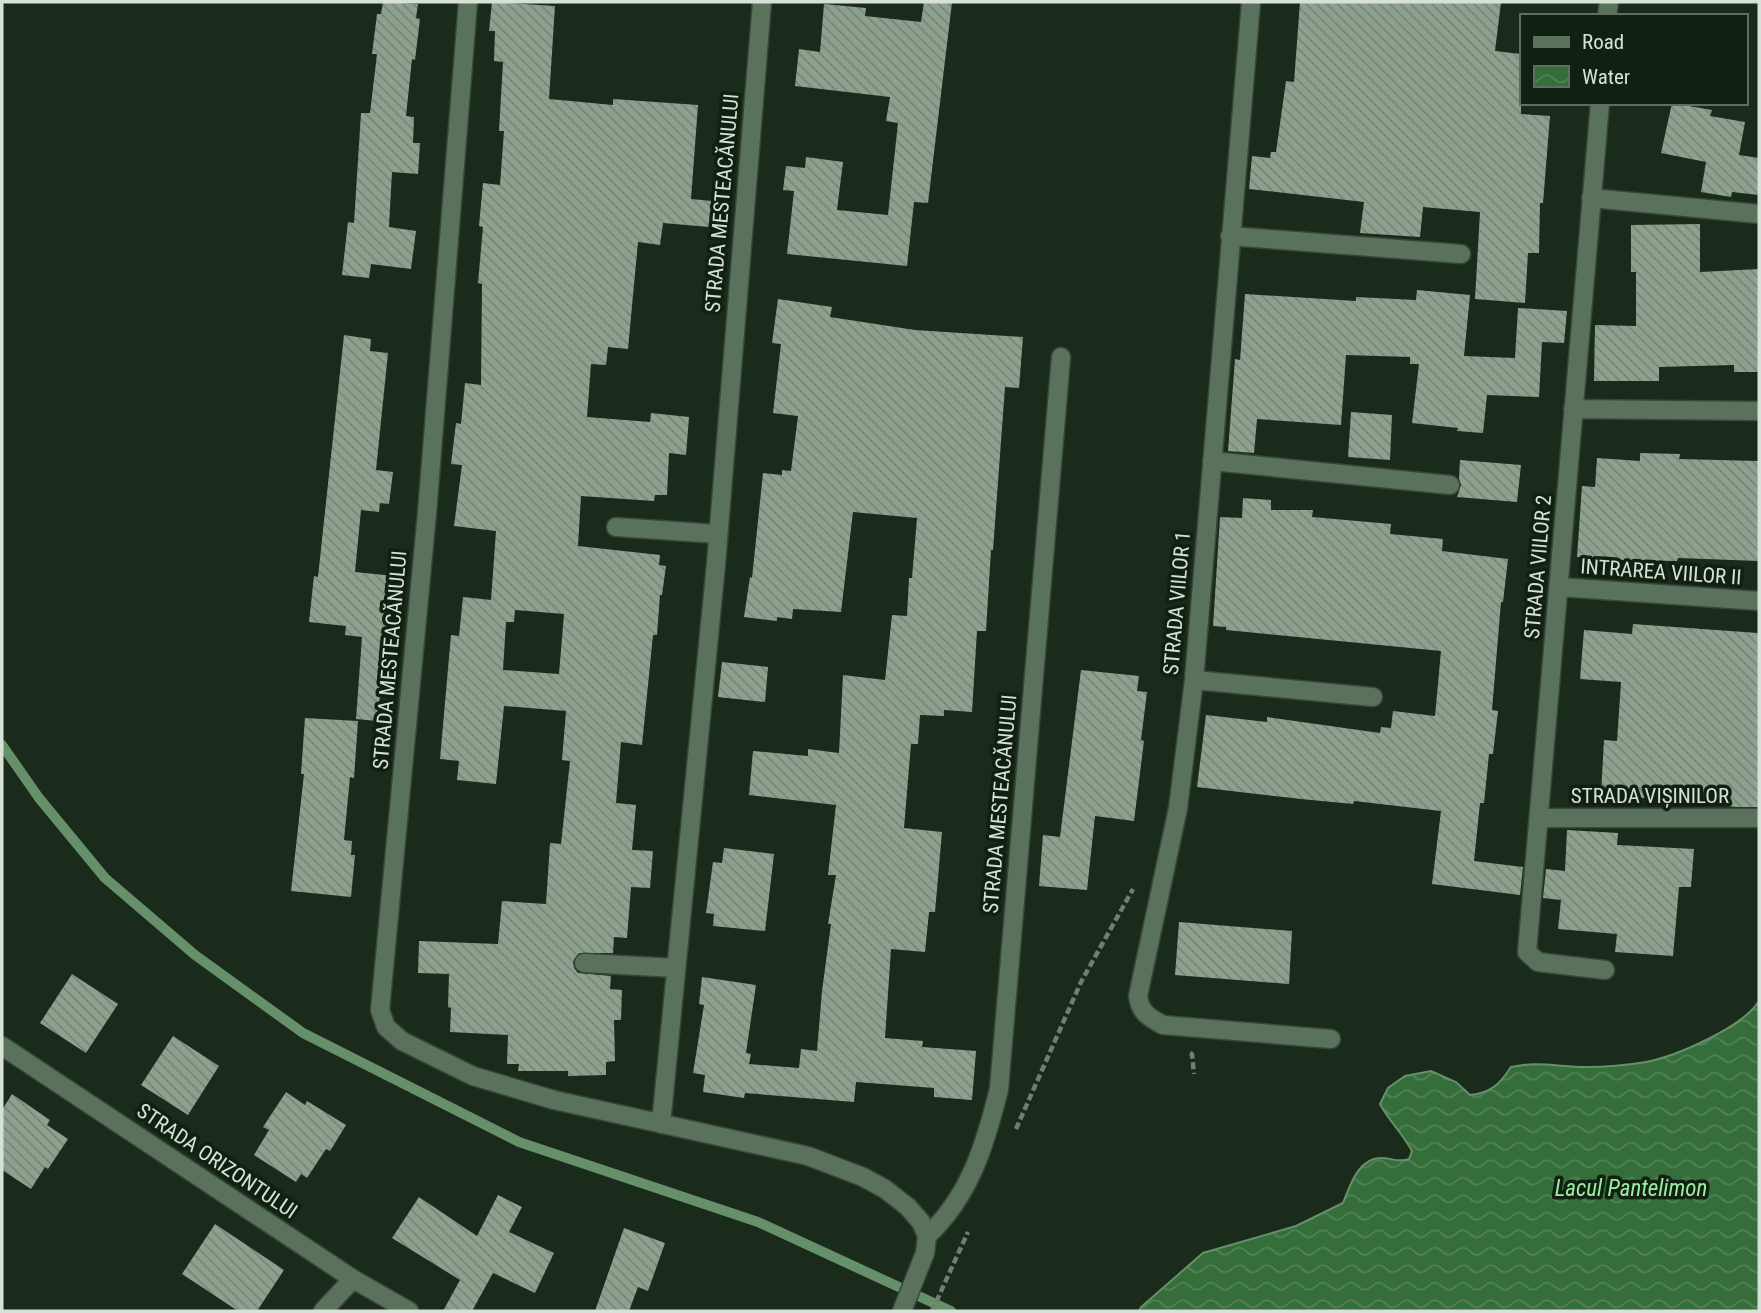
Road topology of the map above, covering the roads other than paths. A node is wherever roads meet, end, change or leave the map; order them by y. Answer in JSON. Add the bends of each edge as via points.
{"nodes":[{"id":1,"x":468,"y":2,"type":"edge"},
{"id":2,"x":762,"y":2,"type":"edge"},
{"id":3,"x":1251,"y":2,"type":"edge"},
{"id":4,"x":1600,"y":105,"type":"edge"},
{"id":5,"x":1591,"y":198,"type":"junction"},
{"id":6,"x":1759,"y":214,"type":"edge"},
{"id":7,"x":1230,"y":236,"type":"junction"},
{"id":8,"x":1461,"y":254,"type":"dead end"},
{"id":9,"x":1061,"y":356,"type":"dead end"},
{"id":10,"x":1573,"y":409,"type":"junction"},
{"id":11,"x":1759,"y":411,"type":"edge"},
{"id":12,"x":1212,"y":461,"type":"junction"},
{"id":13,"x":1450,"y":485,"type":"dead end"},
{"id":14,"x":616,"y":527,"type":"dead end"},
{"id":15,"x":718,"y":534,"type":"junction"},
{"id":16,"x":1559,"y":587,"type":"junction"},
{"id":17,"x":1759,"y":601,"type":"edge"},
{"id":18,"x":1194,"y":680,"type":"junction"},
{"id":19,"x":1373,"y":697,"type":"dead end"},
{"id":20,"x":1540,"y":818,"type":"junction"},
{"id":21,"x":1759,"y":818,"type":"edge"},
{"id":22,"x":584,"y":963,"type":"dead end"},
{"id":23,"x":676,"y":968,"type":"junction"},
{"id":24,"x":1605,"y":970,"type":"dead end"},
{"id":25,"x":1331,"y":1039,"type":"dead end"},
{"id":26,"x":2,"y":1046,"type":"edge"},
{"id":27,"x":661,"y":1124,"type":"junction"},
{"id":28,"x":926,"y":1244,"type":"junction"},
{"id":29,"x":353,"y":1279,"type":"junction"},
{"id":30,"x":323,"y":1311,"type":"edge"},
{"id":31,"x":409,"y":1311,"type":"edge"},
{"id":32,"x":902,"y":1311,"type":"edge"}],
"edges":[{"from":1,"to":27,"type":"street","name":"STRADA MESTEACĂNULUI","via":[[427,513],[380,1010],[386,1027],[402,1041],[473,1076]]},
{"from":2,"to":15,"type":"street","name":"STRADA MESTEACĂNULUI"},
{"from":3,"to":7,"type":"street","name":"STRADA VIILOR 1"},
{"from":4,"to":5,"type":"street","name":"STRADA VIILOR 2"},
{"from":5,"to":6,"type":"street"},
{"from":5,"to":10,"type":"street","name":"STRADA VIILOR 2"},
{"from":7,"to":8,"type":"street"},
{"from":7,"to":12,"type":"street","name":"STRADA VIILOR 1"},
{"from":9,"to":28,"type":"street","name":"STRADA MESTEACĂNULUI","via":[[999,1089],[984,1147],[946,1218]]},
{"from":10,"to":11,"type":"street"},
{"from":10,"to":16,"type":"street","name":"STRADA VIILOR 2"},
{"from":12,"to":13,"type":"street"},
{"from":12,"to":18,"type":"street","name":"STRADA VIILOR 1"},
{"from":14,"to":15,"type":"street"},
{"from":15,"to":23,"type":"street","name":"STRADA MESTEACĂNULUI"},
{"from":16,"to":17,"type":"street","name":"INTRAREA VIILOR II"},
{"from":16,"to":20,"type":"street","name":"STRADA VIILOR 2"},
{"from":18,"to":19,"type":"street"},
{"from":18,"to":25,"type":"street","name":"STRADA VIILOR 1","via":[[1178,808],[1139,1004],[1152,1020],[1176,1028]]},
{"from":20,"to":21,"type":"street","name":"STRADA VIȘINILOR"},
{"from":20,"to":24,"type":"street","name":"STRADA VIILOR 2","via":[[1527,953],[1538,962]]},
{"from":22,"to":23,"type":"street"},
{"from":23,"to":27,"type":"street","name":"STRADA MESTEACĂNULUI"},
{"from":26,"to":29,"type":"street","name":"STRADA ORIZONTULUI"},
{"from":27,"to":28,"type":"street","name":"STRADA MESTEACĂNULUI","via":[[825,1161],[863,1177],[899,1200],[921,1222]]},
{"from":28,"to":32,"type":"street","name":"STRADA MESTEACĂNULUI"},
{"from":29,"to":30,"type":"street"},
{"from":29,"to":31,"type":"street","name":"STRADA ORIZONTULUI"}]}
